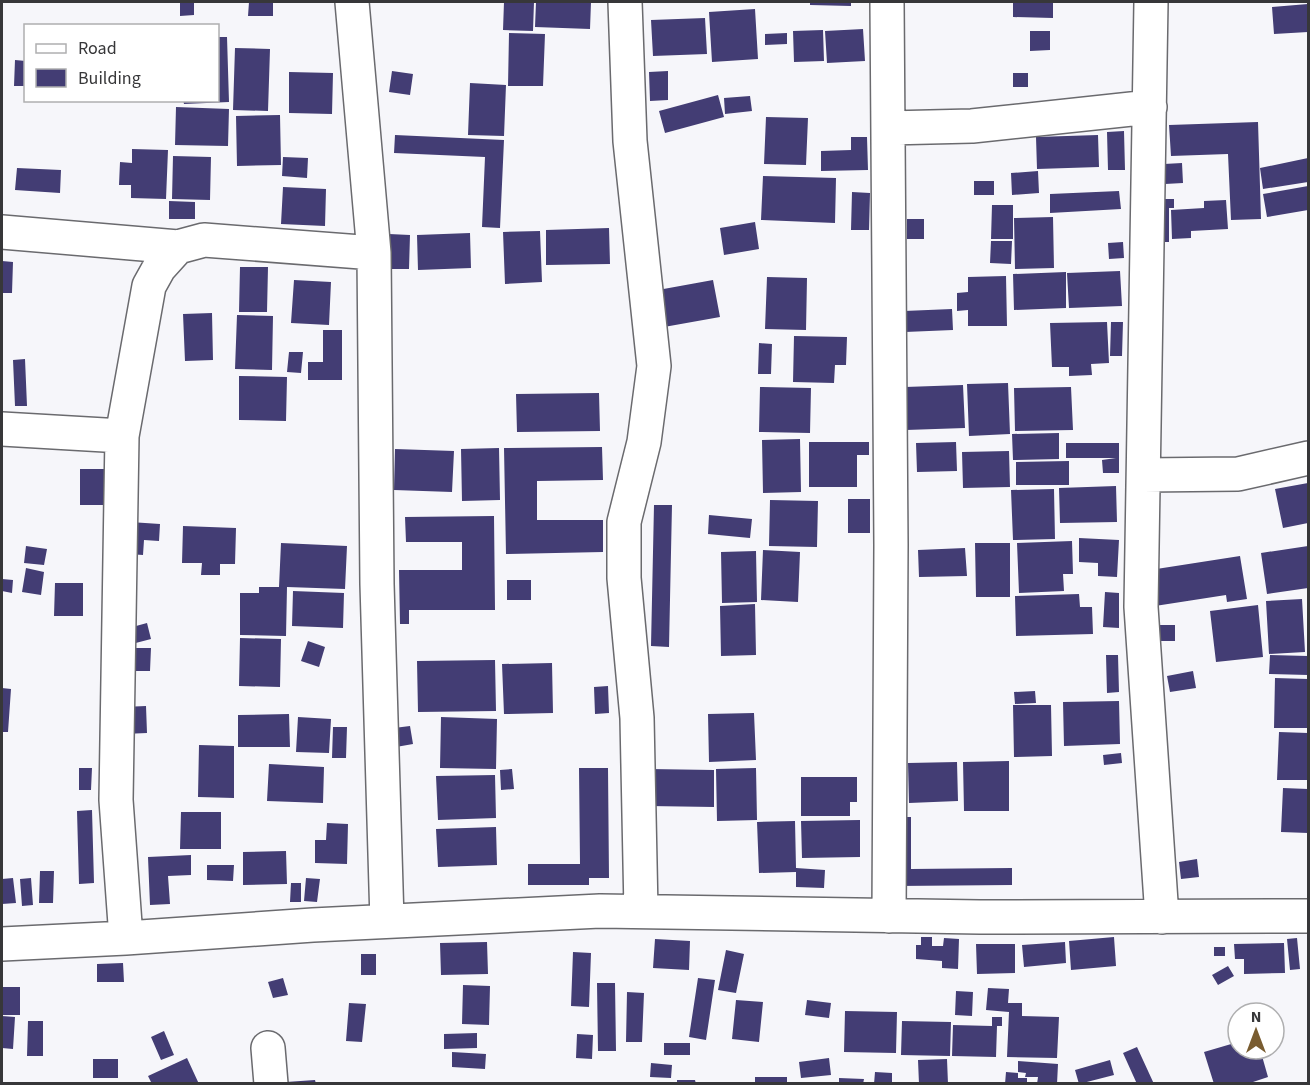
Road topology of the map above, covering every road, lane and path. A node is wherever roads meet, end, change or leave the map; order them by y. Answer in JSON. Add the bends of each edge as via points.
{"nodes":[{"id":1,"x":352,"y":2,"type":"edge"},
{"id":2,"x":625,"y":2,"type":"edge"},
{"id":3,"x":887,"y":2,"type":"edge"},
{"id":4,"x":1151,"y":2,"type":"edge"},
{"id":5,"x":1150,"y":107,"type":"junction"},
{"id":6,"x":888,"y":128,"type":"junction"},
{"id":7,"x":2,"y":232,"type":"edge"},
{"id":8,"x":178,"y":247,"type":"junction"},
{"id":9,"x":374,"y":253,"type":"junction"},
{"id":10,"x":2,"y":429,"type":"edge"},
{"id":11,"x":122,"y":436,"type":"junction"},
{"id":12,"x":1308,"y":458,"type":"edge"},
{"id":13,"x":1144,"y":476,"type":"junction"},
{"id":14,"x":641,"y":911,"type":"junction"},
{"id":15,"x":889,"y":916,"type":"junction"},
{"id":16,"x":1308,"y":916,"type":"edge"},
{"id":17,"x":1162,"y":917,"type":"junction"},
{"id":18,"x":387,"y":921,"type":"junction"},
{"id":19,"x":126,"y":938,"type":"junction"},
{"id":20,"x":2,"y":944,"type":"edge"},
{"id":21,"x":268,"y":1048,"type":"dead end"},
{"id":22,"x":270,"y":1083,"type":"edge"}],
"edges":[{"from":1,"to":9,"type":"street"},
{"from":2,"to":14,"type":"street","via":[[630,141],[654,366],[644,442],[624,522],[624,578],[636,718]]},
{"from":3,"to":6,"type":"street"},
{"from":4,"to":5,"type":"street"},
{"from":5,"to":6,"type":"street","via":[[972,126]]},
{"from":5,"to":13,"type":"street"},
{"from":6,"to":15,"type":"street"},
{"from":7,"to":8,"type":"street"},
{"from":8,"to":9,"type":"street","via":[[204,240]]},
{"from":8,"to":11,"type":"street","via":[[149,286]]},
{"from":9,"to":18,"type":"street","via":[[377,584]]},
{"from":10,"to":11,"type":"street"},
{"from":11,"to":19,"type":"street","via":[[116,800]]},
{"from":12,"to":13,"type":"street","via":[[1238,474]]},
{"from":13,"to":17,"type":"street","via":[[1141,607]]},
{"from":14,"to":15,"type":"street"},
{"from":14,"to":18,"type":"street"},
{"from":15,"to":17,"type":"street"},
{"from":16,"to":17,"type":"street"},
{"from":18,"to":19,"type":"street"},
{"from":19,"to":20,"type":"street"},
{"from":21,"to":22,"type":"street"}]}
